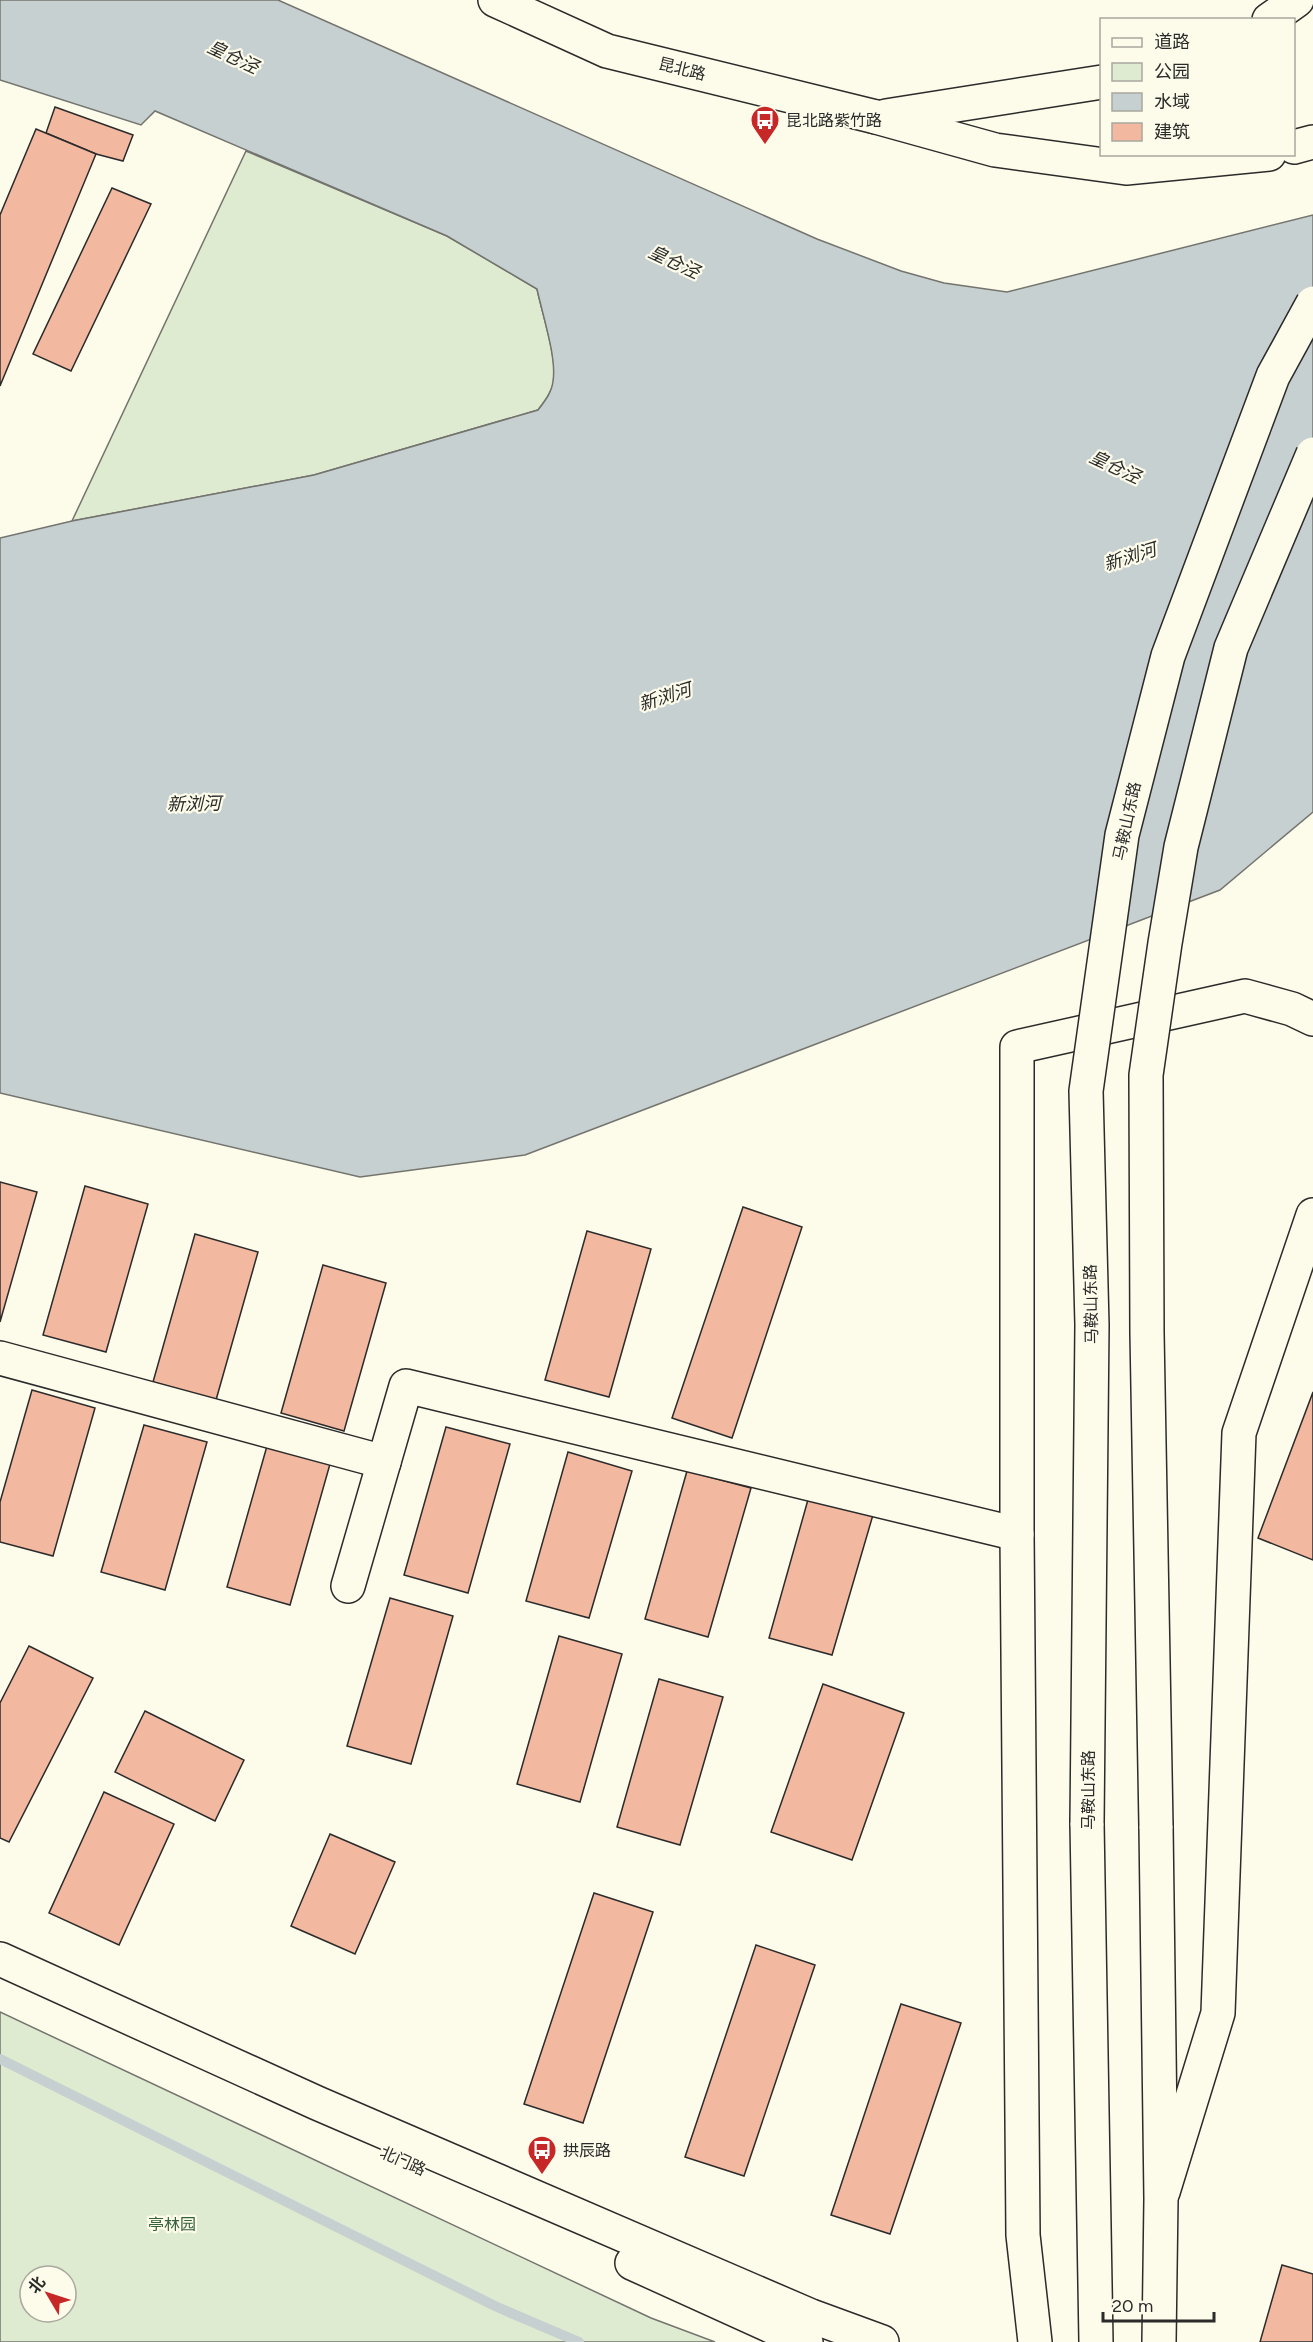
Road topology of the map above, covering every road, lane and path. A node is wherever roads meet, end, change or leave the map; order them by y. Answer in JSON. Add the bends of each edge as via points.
{"nodes":[{"id":1,"x":495,"y":0,"type":"edge"},
{"id":2,"x":1297,"y":0,"type":"edge"},
{"id":3,"x":1272,"y":18,"type":"edge"},
{"id":4,"x":1100,"y":82,"type":"edge"},
{"id":5,"x":876,"y":117,"type":"junction"},
{"id":6,"x":1313,"y":142,"type":"edge"},
{"id":7,"x":1295,"y":146,"type":"edge"},
{"id":8,"x":1249,"y":156,"type":"edge"},
{"id":9,"x":1313,"y":303,"type":"edge"},
{"id":10,"x":1313,"y":454,"type":"edge"},
{"id":11,"x":1313,"y":1019,"type":"edge"},
{"id":12,"x":1313,"y":1215,"type":"edge"},
{"id":13,"x":0,"y":1358,"type":"edge"},
{"id":14,"x":384,"y":1462,"type":"junction"},
{"id":15,"x":1017,"y":1534,"type":"junction"},
{"id":16,"x":348,"y":1586,"type":"dead end"},
{"id":17,"x":0,"y":1959,"type":"edge"},
{"id":18,"x":0,"y":1982,"type":"edge"},
{"id":19,"x":1161,"y":2199,"type":"junction"},
{"id":20,"x":806,"y":2342,"type":"edge"},
{"id":21,"x":882,"y":2342,"type":"edge"},
{"id":22,"x":1035,"y":2342,"type":"edge"},
{"id":23,"x":1096,"y":2342,"type":"edge"},
{"id":24,"x":1159,"y":2342,"type":"edge"}],
"edges":[{"from":1,"to":5,"type":"main road","name":"昆北路","via":[[607,51]]},
{"from":2,"to":3,"type":"main road"},
{"from":4,"to":5,"type":"main road"},
{"from":5,"to":8,"type":"main road","name":"昆北路","via":[[995,150],[1126,168]]},
{"from":6,"to":7,"type":"main road"},
{"from":9,"to":23,"type":"main road","name":"马鞍山东路","bridge":true,"via":[[1273,376],[1168,656],[1122,835],[1086,1091],[1092,1325],[1088,1823]]},
{"from":10,"to":19,"type":"main road","bridge":true,"via":[[1231,648],[1181,847],[1146,1075]]},
{"from":11,"to":15,"type":"main road","via":[[1245,996],[1017,1047]]},
{"from":12,"to":19,"type":"main road","via":[[1239,1433],[1218,2013]]},
{"from":13,"to":14,"type":"main road"},
{"from":14,"to":15,"type":"main road","via":[[406,1386]]},
{"from":14,"to":16,"type":"main road"},
{"from":15,"to":22,"type":"main road","via":[[1023,2235]]},
{"from":17,"to":21,"type":"main road","via":[[317,2103],[811,2316]]},
{"from":18,"to":20,"type":"main road","name":"北门路"},
{"from":19,"to":24,"type":"main road"}]}
